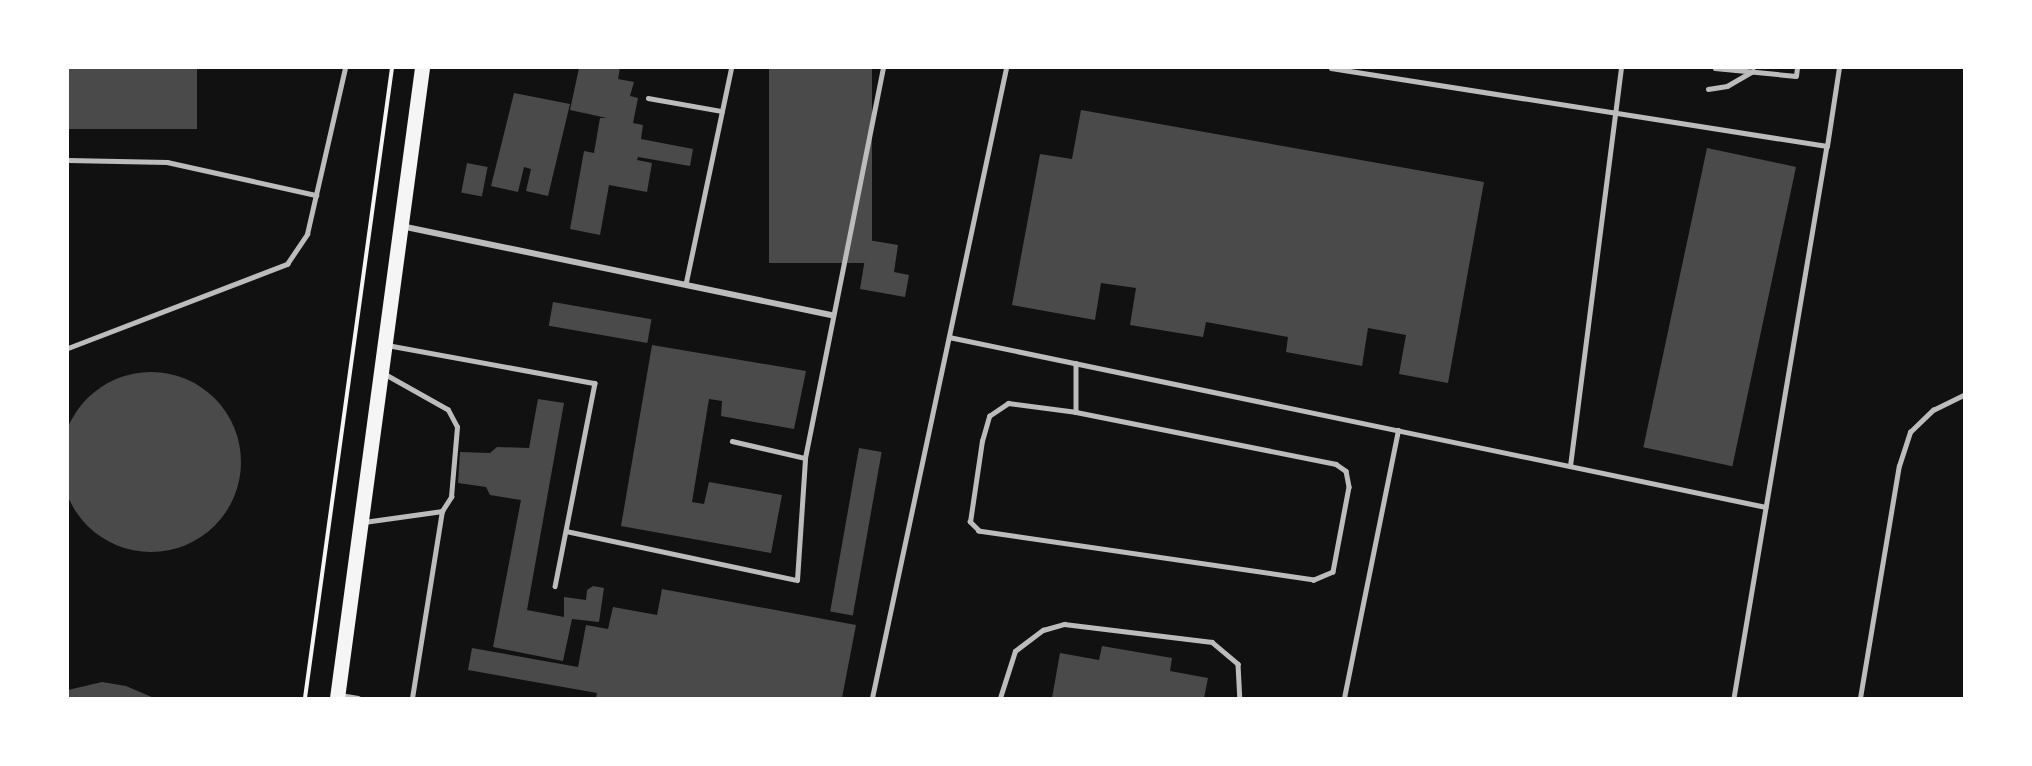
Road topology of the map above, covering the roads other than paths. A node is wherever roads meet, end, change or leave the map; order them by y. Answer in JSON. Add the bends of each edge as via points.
{"nodes":[{"id":1,"x":345,"y":68,"type":"edge"},
{"id":2,"x":422,"y":68,"type":"edge"},
{"id":3,"x":731,"y":68,"type":"edge"},
{"id":4,"x":883,"y":68,"type":"edge"},
{"id":5,"x":1006,"y":68,"type":"edge"},
{"id":6,"x":1331,"y":68,"type":"edge"},
{"id":7,"x":1621,"y":68,"type":"edge"},
{"id":8,"x":1714,"y":68,"type":"edge"},
{"id":9,"x":1797,"y":68,"type":"edge"},
{"id":10,"x":1839,"y":68,"type":"edge"},
{"id":11,"x":1753,"y":71,"type":"junction"},
{"id":12,"x":1708,"y":89,"type":"dead end"},
{"id":13,"x":648,"y":98,"type":"dead end"},
{"id":14,"x":722,"y":111,"type":"junction"},
{"id":15,"x":1617,"y":113,"type":"junction"},
{"id":16,"x":1827,"y":146,"type":"junction"},
{"id":17,"x":68,"y":160,"type":"edge"},
{"id":18,"x":316,"y":195,"type":"junction"},
{"id":19,"x":401,"y":226,"type":"junction"},
{"id":20,"x":686,"y":282,"type":"junction"},
{"id":21,"x":831,"y":315,"type":"junction"},
{"id":22,"x":949,"y":336,"type":"junction"},
{"id":23,"x":385,"y":344,"type":"junction"},
{"id":24,"x":68,"y":348,"type":"edge"},
{"id":25,"x":1076,"y":363,"type":"junction"},
{"id":26,"x":381,"y":372,"type":"junction"},
{"id":27,"x":1965,"y":395,"type":"edge"},
{"id":28,"x":1076,"y":412,"type":"junction"},
{"id":29,"x":1398,"y":430,"type":"junction"},
{"id":30,"x":732,"y":441,"type":"dead end"},
{"id":31,"x":805,"y":458,"type":"junction"},
{"id":32,"x":1570,"y":466,"type":"junction"},
{"id":33,"x":1766,"y":507,"type":"junction"},
{"id":34,"x":442,"y":511,"type":"junction"},
{"id":35,"x":358,"y":523,"type":"junction"},
{"id":36,"x":566,"y":531,"type":"junction"},
{"id":37,"x":555,"y":585,"type":"dead end"},
{"id":38,"x":337,"y":697,"type":"edge"},
{"id":39,"x":358,"y":699,"type":"edge"},
{"id":40,"x":412,"y":699,"type":"edge"},
{"id":41,"x":872,"y":699,"type":"edge"},
{"id":42,"x":1000,"y":699,"type":"edge"},
{"id":43,"x":1240,"y":699,"type":"edge"},
{"id":44,"x":1344,"y":699,"type":"edge"},
{"id":45,"x":1734,"y":699,"type":"edge"},
{"id":46,"x":1860,"y":699,"type":"edge"}],
"edges":[{"from":1,"to":18,"type":"lane"},
{"from":2,"to":19,"type":"main road"},
{"from":3,"to":14,"type":"lane"},
{"from":4,"to":21,"type":"lane"},
{"from":5,"to":22,"type":"lane"},
{"from":6,"to":15,"type":"lane"},
{"from":7,"to":15,"type":"lane"},
{"from":8,"to":11,"type":"lane"},
{"from":9,"to":11,"type":"lane","via":[[1796,76]]},
{"from":10,"to":16,"type":"lane"},
{"from":11,"to":12,"type":"lane","via":[[1727,86]]},
{"from":13,"to":14,"type":"lane"},
{"from":14,"to":20,"type":"lane"},
{"from":15,"to":16,"type":"lane"},
{"from":15,"to":32,"type":"lane"},
{"from":16,"to":33,"type":"lane"},
{"from":17,"to":18,"type":"lane","via":[[167,162]]},
{"from":18,"to":24,"type":"lane","via":[[307,234],[287,264]]},
{"from":19,"to":20,"type":"street"},
{"from":19,"to":23,"type":"main road"},
{"from":20,"to":21,"type":"street"},
{"from":21,"to":31,"type":"lane"},
{"from":22,"to":25,"type":"lane"},
{"from":22,"to":41,"type":"lane"},
{"from":23,"to":26,"type":"main road"},
{"from":23,"to":36,"type":"lane","via":[[595,383]]},
{"from":25,"to":28,"type":"lane"},
{"from":25,"to":29,"type":"lane"},
{"from":26,"to":34,"type":"lane","via":[[448,410],[457,427],[451,497]]},
{"from":26,"to":35,"type":"main road"},
{"from":27,"to":46,"type":"lane","via":[[1933,410],[1910,432],[1899,466]]},
{"from":28,"to":28,"type":"lane","via":[[1008,403],[990,416],[970,522],[979,531],[1314,580],[1333,572],[1349,487],[1346,471],[1336,464]]},
{"from":29,"to":32,"type":"lane"},
{"from":29,"to":44,"type":"lane"},
{"from":30,"to":31,"type":"lane"},
{"from":31,"to":36,"type":"lane","via":[[797,580]]},
{"from":32,"to":33,"type":"lane"},
{"from":33,"to":45,"type":"lane"},
{"from":34,"to":35,"type":"lane"},
{"from":34,"to":40,"type":"lane"},
{"from":35,"to":38,"type":"main road"},
{"from":36,"to":37,"type":"lane"},
{"from":38,"to":39,"type":"lane"},
{"from":42,"to":43,"type":"lane","via":[[1015,651],[1043,630],[1064,624],[1212,642],[1238,664]]}]}
